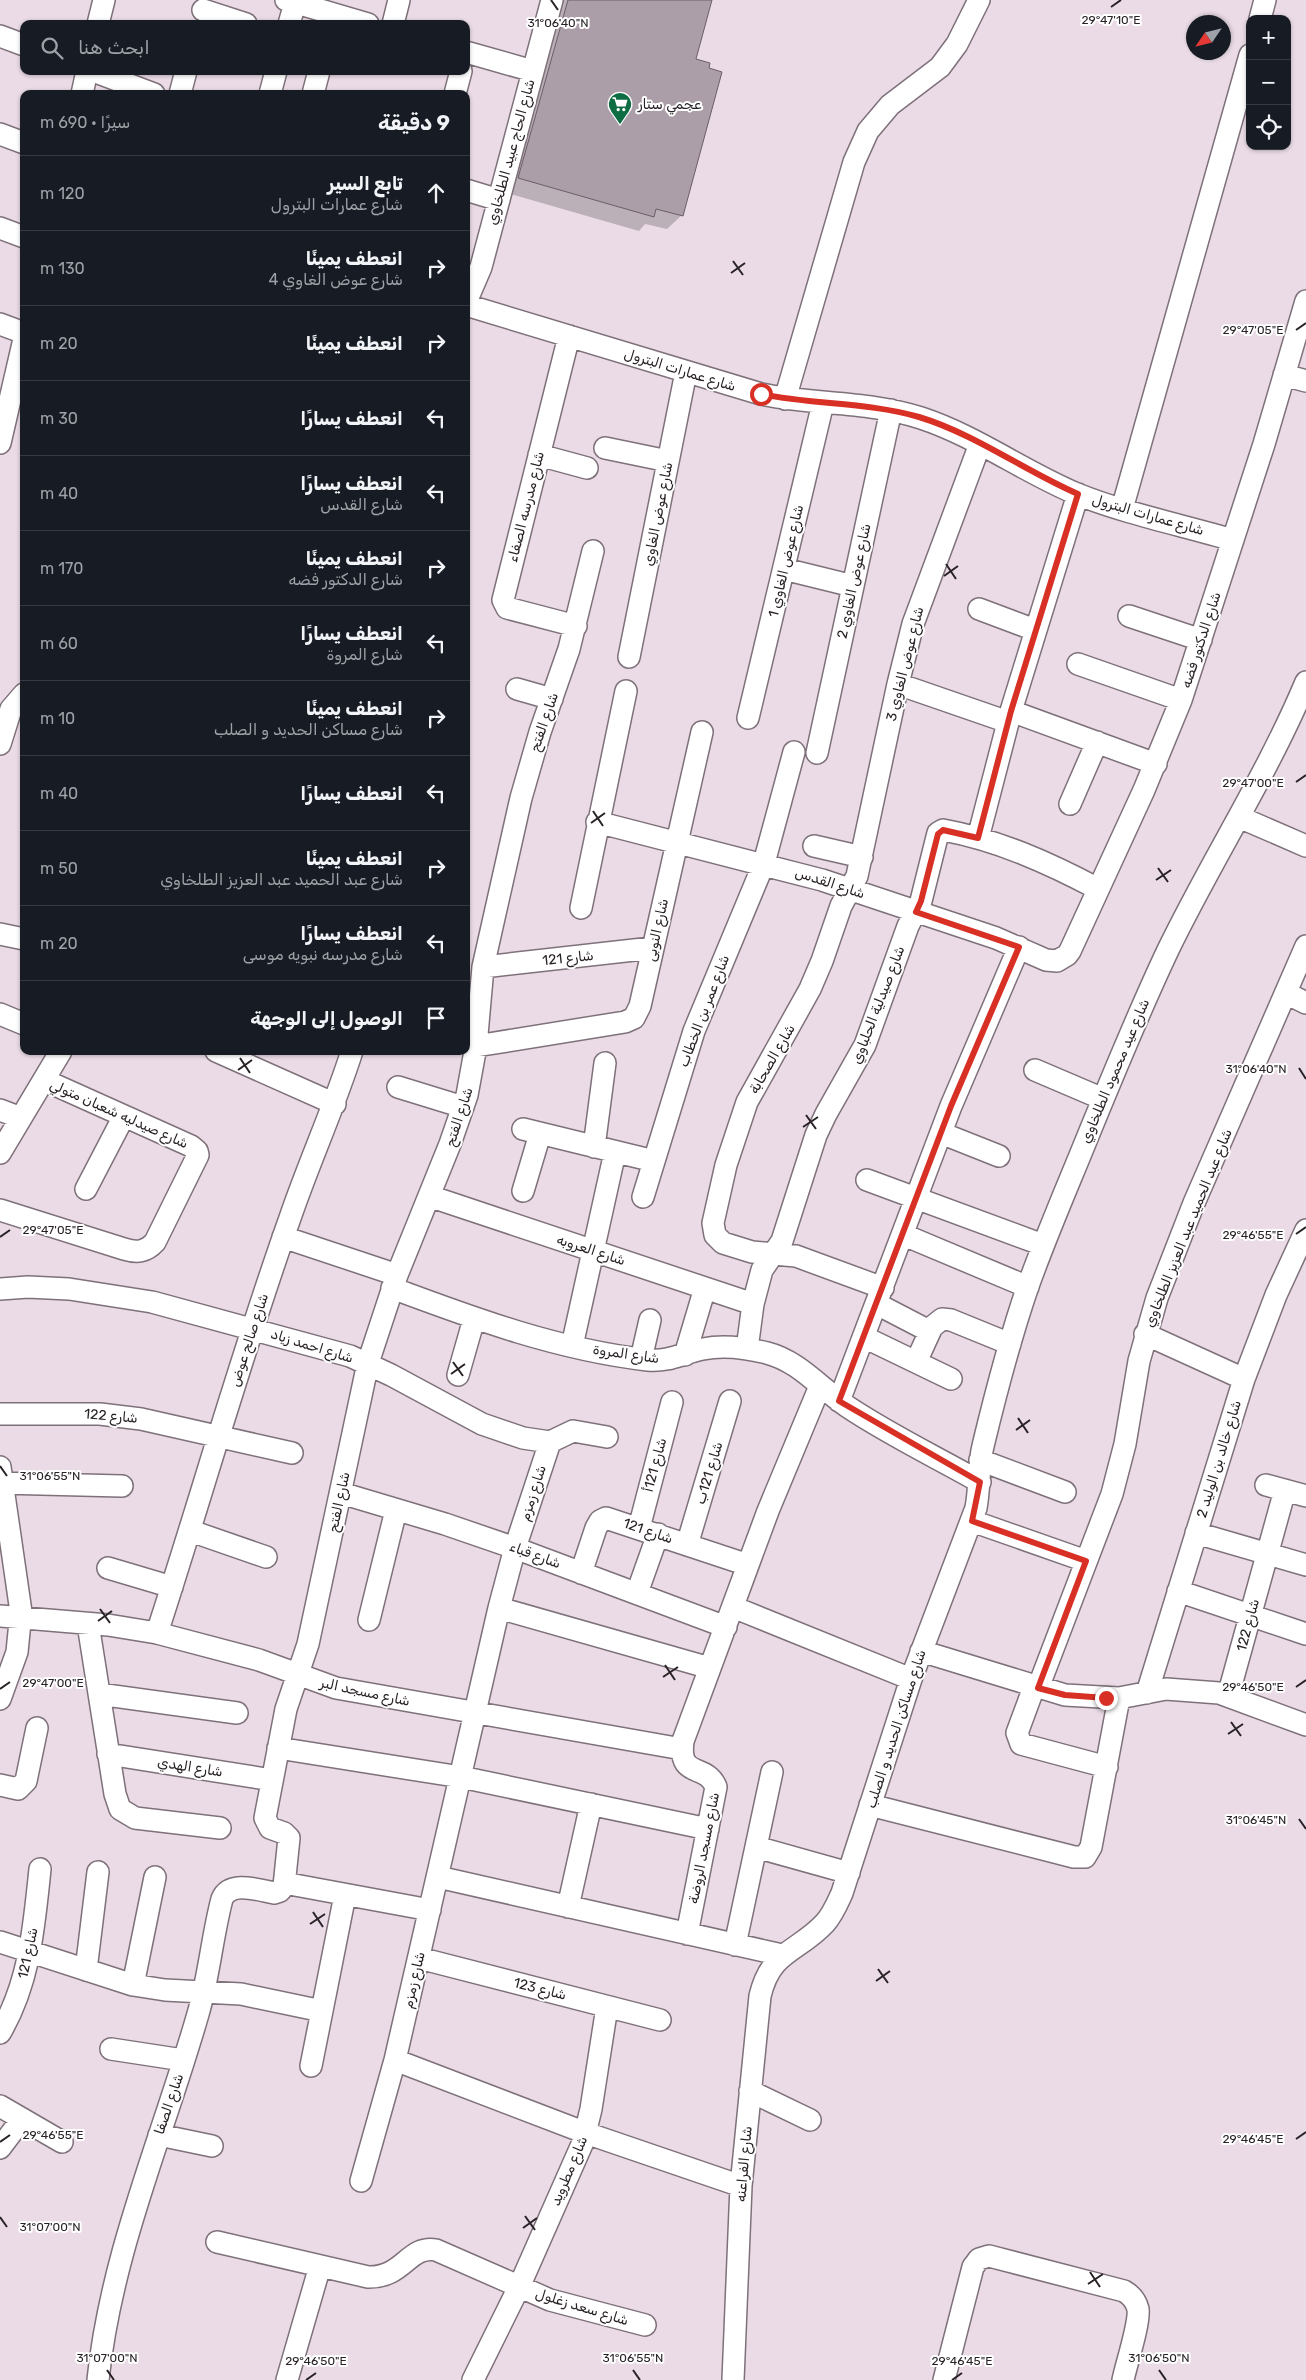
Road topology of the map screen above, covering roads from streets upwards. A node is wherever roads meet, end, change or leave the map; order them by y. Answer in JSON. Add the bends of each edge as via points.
{"nodes":[{"id":1,"x":104,"y":0,"type":"edge"},
{"id":2,"x":399,"y":0,"type":"edge"},
{"id":3,"x":552,"y":0,"type":"edge"},
{"id":4,"x":979,"y":0,"type":"edge"},
{"id":5,"x":1265,"y":0,"type":"edge"},
{"id":6,"x":290,"y":1,"type":"edge"},
{"id":7,"x":203,"y":11,"type":"edge"},
{"id":8,"x":1261,"y":15,"type":"edge"},
{"id":9,"x":334,"y":19,"type":"edge"},
{"id":10,"x":99,"y":20,"type":"edge"},
{"id":11,"x":233,"y":20,"type":"edge"},
{"id":12,"x":289,"y":20,"type":"edge"},
{"id":13,"x":394,"y":20,"type":"edge"},
{"id":14,"x":0,"y":36,"type":"edge"},
{"id":15,"x":20,"y":44,"type":"edge"},
{"id":16,"x":470,"y":54,"type":"edge"},
{"id":17,"x":1249,"y":60,"type":"edge"},
{"id":18,"x":533,"y":71,"type":"junction"},
{"id":19,"x":86,"y":75,"type":"edge"},
{"id":20,"x":104,"y":75,"type":"edge"},
{"id":21,"x":185,"y":75,"type":"edge"},
{"id":22,"x":275,"y":75,"type":"edge"},
{"id":23,"x":318,"y":75,"type":"edge"},
{"id":24,"x":460,"y":75,"type":"edge"},
{"id":25,"x":83,"y":90,"type":"edge"},
{"id":26,"x":143,"y":90,"type":"edge"},
{"id":27,"x":181,"y":90,"type":"edge"},
{"id":28,"x":271,"y":90,"type":"edge"},
{"id":29,"x":314,"y":90,"type":"edge"},
{"id":30,"x":456,"y":90,"type":"edge"},
{"id":31,"x":0,"y":134,"type":"edge"},
{"id":32,"x":20,"y":141,"type":"edge"},
{"id":33,"x":470,"y":191,"type":"edge"},
{"id":34,"x":499,"y":200,"type":"junction"},
{"id":35,"x":0,"y":228,"type":"edge"},
{"id":36,"x":20,"y":236,"type":"edge"},
{"id":37,"x":470,"y":294,"type":"edge"},
{"id":38,"x":1306,"y":301,"type":"edge"},
{"id":39,"x":470,"y":305,"type":"edge"},
{"id":40,"x":0,"y":324,"type":"edge"},
{"id":41,"x":20,"y":332,"type":"edge"},
{"id":42,"x":569,"y":336,"type":"junction"},
{"id":43,"x":20,"y":356,"type":"edge"},
{"id":44,"x":686,"y":372,"type":"junction"},
{"id":45,"x":1284,"y":376,"type":"junction"},
{"id":46,"x":1306,"y":381,"type":"edge"},
{"id":47,"x":785,"y":399,"type":"junction"},
{"id":48,"x":823,"y":403,"type":"junction"},
{"id":49,"x":891,"y":410,"type":"junction"},
{"id":50,"x":0,"y":443,"type":"edge"},
{"id":51,"x":980,"y":444,"type":"junction"},
{"id":52,"x":605,"y":448,"type":"dead end"},
{"id":53,"x":539,"y":456,"type":"junction"},
{"id":54,"x":668,"y":461,"type":"junction"},
{"id":55,"x":587,"y":468,"type":"dead end"},
{"id":56,"x":1078,"y":494,"type":"junction"},
{"id":57,"x":1122,"y":509,"type":"junction"},
{"id":58,"x":1233,"y":540,"type":"junction"},
{"id":59,"x":593,"y":551,"type":"dead end"},
{"id":60,"x":784,"y":569,"type":"junction"},
{"id":61,"x":853,"y":586,"type":"junction"},
{"id":62,"x":979,"y":609,"type":"dead end"},
{"id":63,"x":1129,"y":616,"type":"dead end"},
{"id":64,"x":576,"y":626,"type":"junction"},
{"id":65,"x":1034,"y":630,"type":"junction"},
{"id":66,"x":1201,"y":640,"type":"junction"},
{"id":67,"x":629,"y":657,"type":"dead end"},
{"id":68,"x":1078,"y":664,"type":"dead end"},
{"id":69,"x":1306,"y":682,"type":"edge"},
{"id":70,"x":898,"y":684,"type":"junction"},
{"id":71,"x":517,"y":689,"type":"dead end"},
{"id":72,"x":626,"y":691,"type":"dead end"},
{"id":73,"x":20,"y":699,"type":"edge"},
{"id":74,"x":552,"y":699,"type":"junction"},
{"id":75,"x":1181,"y":700,"type":"junction"},
{"id":76,"x":1009,"y":716,"type":"junction"},
{"id":77,"x":748,"y":718,"type":"dead end"},
{"id":78,"x":702,"y":732,"type":"dead end"},
{"id":79,"x":1097,"y":742,"type":"junction"},
{"id":80,"x":0,"y":744,"type":"edge"},
{"id":81,"x":794,"y":752,"type":"dead end"},
{"id":82,"x":816,"y":753,"type":"dead end"},
{"id":83,"x":1156,"y":764,"type":"junction"},
{"id":84,"x":1070,"y":804,"type":"dead end"},
{"id":85,"x":1239,"y":817,"type":"junction"},
{"id":86,"x":597,"y":822,"type":"junction"},
{"id":87,"x":978,"y":838,"type":"junction"},
{"id":88,"x":677,"y":842,"type":"junction"},
{"id":89,"x":814,"y":846,"type":"dead end"},
{"id":90,"x":1306,"y":846,"type":"edge"},
{"id":91,"x":862,"y":857,"type":"junction"},
{"id":92,"x":764,"y":863,"type":"junction"},
{"id":93,"x":850,"y":889,"type":"junction"},
{"id":94,"x":1098,"y":889,"type":"junction"},
{"id":95,"x":581,"y":908,"type":"dead end"},
{"id":96,"x":916,"y":912,"type":"junction"},
{"id":97,"x":0,"y":934,"type":"edge"},
{"id":98,"x":20,"y":939,"type":"edge"},
{"id":99,"x":1306,"y":946,"type":"edge"},
{"id":100,"x":1019,"y":947,"type":"junction"},
{"id":101,"x":652,"y":948,"type":"junction"},
{"id":102,"x":1057,"y":961,"type":"joint"},
{"id":103,"x":483,"y":967,"type":"junction"},
{"id":104,"x":1286,"y":993,"type":"junction"},
{"id":105,"x":1306,"y":1003,"type":"edge"},
{"id":106,"x":0,"y":1014,"type":"edge"},
{"id":107,"x":20,"y":1022,"type":"edge"},
{"id":108,"x":476,"y":1046,"type":"junction"},
{"id":109,"x":59,"y":1055,"type":"edge"},
{"id":110,"x":225,"y":1055,"type":"edge"},
{"id":111,"x":351,"y":1055,"type":"edge"},
{"id":112,"x":605,"y":1063,"type":"dead end"},
{"id":113,"x":1035,"y":1070,"type":"dead end"},
{"id":114,"x":44,"y":1080,"type":"junction"},
{"id":115,"x":398,"y":1087,"type":"dead end"},
{"id":116,"x":1103,"y":1099,"type":"junction"},
{"id":117,"x":335,"y":1104,"type":"junction"},
{"id":118,"x":463,"y":1107,"type":"junction"},
{"id":119,"x":0,"y":1110,"type":"edge"},
{"id":120,"x":124,"y":1116,"type":"junction"},
{"id":121,"x":21,"y":1118,"type":"junction"},
{"id":122,"x":941,"y":1133,"type":"junction"},
{"id":123,"x":594,"y":1147,"type":"junction"},
{"id":124,"x":615,"y":1152,"type":"junction"},
{"id":125,"x":0,"y":1153,"type":"edge"},
{"id":126,"x":999,"y":1156,"type":"dead end"},
{"id":127,"x":654,"y":1161,"type":"junction"},
{"id":128,"x":867,"y":1180,"type":"dead end"},
{"id":129,"x":86,"y":1189,"type":"dead end"},
{"id":130,"x":524,"y":1191,"type":"dead end"},
{"id":131,"x":429,"y":1196,"type":"junction"},
{"id":132,"x":644,"y":1197,"type":"dead end"},
{"id":133,"x":917,"y":1199,"type":"junction"},
{"id":134,"x":0,"y":1210,"type":"edge"},
{"id":135,"x":1306,"y":1230,"type":"edge"},
{"id":136,"x":904,"y":1235,"type":"junction"},
{"id":137,"x":283,"y":1237,"type":"junction"},
{"id":138,"x":1043,"y":1245,"type":"junction"},
{"id":139,"x":593,"y":1251,"type":"junction"},
{"id":140,"x":772,"y":1254,"type":"junction"},
{"id":141,"x":395,"y":1282,"type":"junction"},
{"id":142,"x":1028,"y":1287,"type":"junction"},
{"id":143,"x":705,"y":1288,"type":"junction"},
{"id":144,"x":0,"y":1289,"type":"edge"},
{"id":145,"x":880,"y":1296,"type":"junction"},
{"id":146,"x":753,"y":1304,"type":"junction"},
{"id":147,"x":474,"y":1319,"type":"junction"},
{"id":148,"x":650,"y":1320,"type":"dead end"},
{"id":149,"x":252,"y":1328,"type":"junction"},
{"id":150,"x":930,"y":1331,"type":"junction"},
{"id":151,"x":1145,"y":1334,"type":"junction"},
{"id":152,"x":864,"y":1337,"type":"junction"},
{"id":153,"x":1010,"y":1344,"type":"junction"},
{"id":154,"x":572,"y":1346,"type":"junction"},
{"id":155,"x":747,"y":1349,"type":"junction"},
{"id":156,"x":685,"y":1355,"type":"junction"},
{"id":157,"x":641,"y":1359,"type":"junction"},
{"id":158,"x":916,"y":1362,"type":"junction"},
{"id":159,"x":368,"y":1363,"type":"junction"},
{"id":160,"x":458,"y":1375,"type":"dead end"},
{"id":161,"x":951,"y":1379,"type":"dead end"},
{"id":162,"x":1244,"y":1379,"type":"junction"},
{"id":163,"x":820,"y":1386,"type":"junction"},
{"id":164,"x":730,"y":1401,"type":"dead end"},
{"id":165,"x":839,"y":1401,"type":"junction"},
{"id":166,"x":672,"y":1402,"type":"dead end"},
{"id":167,"x":0,"y":1414,"type":"edge"},
{"id":168,"x":220,"y":1436,"type":"junction"},
{"id":169,"x":607,"y":1437,"type":"dead end"},
{"id":170,"x":550,"y":1442,"type":"junction"},
{"id":171,"x":292,"y":1453,"type":"dead end"},
{"id":172,"x":980,"y":1460,"type":"junction"},
{"id":173,"x":1,"y":1478,"type":"edge"},
{"id":174,"x":980,"y":1482,"type":"junction"},
{"id":175,"x":122,"y":1486,"type":"dead end"},
{"id":176,"x":1065,"y":1492,"type":"dead end"},
{"id":177,"x":341,"y":1494,"type":"junction"},
{"id":178,"x":1306,"y":1496,"type":"edge"},
{"id":179,"x":396,"y":1510,"type":"junction"},
{"id":180,"x":972,"y":1521,"type":"junction"},
{"id":181,"x":191,"y":1531,"type":"junction"},
{"id":182,"x":648,"y":1531,"type":"junction"},
{"id":183,"x":1196,"y":1533,"type":"junction"},
{"id":184,"x":687,"y":1544,"type":"junction"},
{"id":185,"x":515,"y":1548,"type":"junction"},
{"id":186,"x":1268,"y":1553,"type":"junction"},
{"id":187,"x":266,"y":1557,"type":"dead end"},
{"id":188,"x":1086,"y":1561,"type":"junction"},
{"id":189,"x":1306,"y":1564,"type":"edge"},
{"id":190,"x":748,"y":1566,"type":"junction"},
{"id":191,"x":108,"y":1568,"type":"dead end"},
{"id":192,"x":581,"y":1573,"type":"junction"},
{"id":193,"x":172,"y":1587,"type":"junction"},
{"id":194,"x":1178,"y":1591,"type":"junction"},
{"id":195,"x":636,"y":1593,"type":"junction"},
{"id":196,"x":499,"y":1608,"type":"junction"},
{"id":197,"x":0,"y":1616,"type":"edge"},
{"id":198,"x":1250,"y":1616,"type":"junction"},
{"id":199,"x":729,"y":1617,"type":"junction"},
{"id":200,"x":21,"y":1618,"type":"junction"},
{"id":201,"x":368,"y":1620,"type":"dead end"},
{"id":202,"x":88,"y":1624,"type":"junction"},
{"id":203,"x":157,"y":1633,"type":"junction"},
{"id":204,"x":1306,"y":1634,"type":"edge"},
{"id":205,"x":921,"y":1652,"type":"junction"},
{"id":206,"x":710,"y":1668,"type":"junction"},
{"id":207,"x":297,"y":1675,"type":"junction"},
{"id":208,"x":911,"y":1679,"type":"junction"},
{"id":209,"x":1036,"y":1688,"type":"junction"},
{"id":210,"x":1147,"y":1693,"type":"junction"},
{"id":211,"x":99,"y":1694,"type":"junction"},
{"id":212,"x":1228,"y":1696,"type":"junction"},
{"id":213,"x":1119,"y":1698,"type":"junction"},
{"id":214,"x":0,"y":1700,"type":"edge"},
{"id":215,"x":476,"y":1712,"type":"junction"},
{"id":216,"x":237,"y":1713,"type":"dead end"},
{"id":217,"x":1306,"y":1724,"type":"edge"},
{"id":218,"x":37,"y":1728,"type":"dead end"},
{"id":219,"x":278,"y":1748,"type":"junction"},
{"id":220,"x":682,"y":1749,"type":"junction"},
{"id":221,"x":108,"y":1754,"type":"junction"},
{"id":222,"x":1106,"y":1767,"type":"junction"},
{"id":223,"x":772,"y":1772,"type":"dead end"},
{"id":224,"x":461,"y":1777,"type":"junction"},
{"id":225,"x":272,"y":1780,"type":"junction"},
{"id":226,"x":0,"y":1785,"type":"edge"},
{"id":227,"x":591,"y":1804,"type":"junction"},
{"id":228,"x":870,"y":1805,"type":"junction"},
{"id":229,"x":220,"y":1828,"type":"dead end"},
{"id":230,"x":708,"y":1828,"type":"junction"},
{"id":231,"x":756,"y":1847,"type":"junction"},
{"id":232,"x":40,"y":1869,"type":"dead end"},
{"id":233,"x":98,"y":1872,"type":"dead end"},
{"id":234,"x":849,"y":1873,"type":"junction"},
{"id":235,"x":155,"y":1877,"type":"dead end"},
{"id":236,"x":438,"y":1877,"type":"junction"},
{"id":237,"x":284,"y":1884,"type":"junction"},
{"id":238,"x":345,"y":1895,"type":"junction"},
{"id":239,"x":568,"y":1907,"type":"junction"},
{"id":240,"x":430,"y":1910,"type":"junction"},
{"id":241,"x":687,"y":1934,"type":"junction"},
{"id":242,"x":0,"y":1942,"type":"edge"},
{"id":243,"x":735,"y":1945,"type":"junction"},
{"id":244,"x":30,"y":1953,"type":"junction"},
{"id":245,"x":782,"y":1955,"type":"junction"},
{"id":246,"x":419,"y":1958,"type":"junction"},
{"id":247,"x":86,"y":1970,"type":"junction"},
{"id":248,"x":133,"y":1985,"type":"junction"},
{"id":249,"x":204,"y":1992,"type":"junction"},
{"id":250,"x":607,"y":2007,"type":"junction"},
{"id":251,"x":322,"y":2011,"type":"junction"},
{"id":252,"x":660,"y":2020,"type":"dead end"},
{"id":253,"x":0,"y":2033,"type":"edge"},
{"id":254,"x":112,"y":2049,"type":"dead end"},
{"id":255,"x":184,"y":2060,"type":"junction"},
{"id":256,"x":395,"y":2060,"type":"junction"},
{"id":257,"x":311,"y":2066,"type":"dead end"},
{"id":258,"x":750,"y":2091,"type":"junction"},
{"id":259,"x":0,"y":2106,"type":"edge"},
{"id":260,"x":22,"y":2119,"type":"junction"},
{"id":261,"x":810,"y":2120,"type":"dead end"},
{"id":262,"x":586,"y":2133,"type":"junction"},
{"id":263,"x":158,"y":2134,"type":"junction"},
{"id":264,"x":62,"y":2142,"type":"dead end"},
{"id":265,"x":212,"y":2146,"type":"dead end"},
{"id":266,"x":0,"y":2148,"type":"edge"},
{"id":267,"x":361,"y":2181,"type":"dead end"},
{"id":268,"x":741,"y":2186,"type":"junction"},
{"id":269,"x":217,"y":2242,"type":"dead end"},
{"id":270,"x":320,"y":2266,"type":"junction"},
{"id":271,"x":519,"y":2287,"type":"junction"},
{"id":272,"x":645,"y":2325,"type":"dead end"},
{"id":273,"x":98,"y":2380,"type":"edge"},
{"id":274,"x":287,"y":2380,"type":"edge"},
{"id":275,"x":474,"y":2380,"type":"edge"},
{"id":276,"x":733,"y":2380,"type":"edge"},
{"id":277,"x":944,"y":2380,"type":"edge"},
{"id":278,"x":1123,"y":2380,"type":"edge"}],
"edges":[{"from":1,"to":10,"type":"street"},
{"from":2,"to":13,"type":"street"},
{"from":3,"to":18,"type":"street","name":"شارع الحاج عبيد الطلخاوي"},
{"from":4,"to":47,"type":"street","via":[[957,44],[940,67],[890,105],[868,132],[854,162]]},
{"from":5,"to":8,"type":"street"},
{"from":6,"to":9,"type":"street"},
{"from":6,"to":12,"type":"street"},
{"from":7,"to":11,"type":"street"},
{"from":14,"to":15,"type":"street"},
{"from":16,"to":18,"type":"street"},
{"from":17,"to":57,"type":"street"},
{"from":18,"to":34,"type":"street","name":"شارع الحاج عبيد الطلخاوي"},
{"from":19,"to":25,"type":"street"},
{"from":20,"to":26,"type":"street"},
{"from":21,"to":27,"type":"street"},
{"from":22,"to":28,"type":"street"},
{"from":23,"to":29,"type":"street"},
{"from":24,"to":30,"type":"street"},
{"from":31,"to":32,"type":"street"},
{"from":33,"to":34,"type":"street"},
{"from":34,"to":37,"type":"street","name":"شارع الحاج عبيد الطلخاوي","via":[[481,267]]},
{"from":35,"to":36,"type":"street"},
{"from":38,"to":45,"type":"street","name":"شارع الدكتور فضه"},
{"from":39,"to":42,"type":"street","name":"شارع عمارات البترول"},
{"from":40,"to":41,"type":"street"},
{"from":42,"to":44,"type":"street","name":"شارع عمارات البترول"},
{"from":42,"to":53,"type":"street","name":"شارع مدرسه الصفاء"},
{"from":43,"to":50,"type":"street"},
{"from":44,"to":47,"type":"street","name":"شارع عمارات البترول"},
{"from":44,"to":54,"type":"street","name":"شارع عوض الغاوي"},
{"from":45,"to":46,"type":"street"},
{"from":45,"to":58,"type":"street","name":"شارع الدكتور فضه"},
{"from":47,"to":48,"type":"street","name":"شارع عمارات البترول"},
{"from":48,"to":49,"type":"street","name":"شارع عمارات البترول"},
{"from":48,"to":60,"type":"street","name":"شارع عوض الغاوي 1"},
{"from":49,"to":51,"type":"street","name":"شارع عمارات البترول","via":[[921,418]]},
{"from":49,"to":61,"type":"street","name":"شارع عوض الغاوي 2"},
{"from":51,"to":56,"type":"street","name":"شارع عمارات البترول"},
{"from":51,"to":70,"type":"street","name":"شارع عوض الغاوي 3","via":[[922,594]]},
{"from":52,"to":54,"type":"street"},
{"from":53,"to":55,"type":"street"},
{"from":53,"to":64,"type":"street","name":"شارع مدرسه الصفاء","via":[[502,600],[507,608]]},
{"from":54,"to":67,"type":"street","name":"شارع عوض الغاوي"},
{"from":56,"to":57,"type":"street","name":"شارع عمارات البترول"},
{"from":56,"to":65,"type":"street"},
{"from":57,"to":58,"type":"street","name":"شارع عمارات البترول"},
{"from":58,"to":66,"type":"street","name":"شارع الدكتور فضه"},
{"from":59,"to":64,"type":"street","name":"شارع الفتح"},
{"from":60,"to":61,"type":"street"},
{"from":60,"to":77,"type":"street","name":"شارع عوض الغاوي 1"},
{"from":61,"to":82,"type":"street","name":"شارع عوض الغاوي 2"},
{"from":62,"to":65,"type":"street"},
{"from":63,"to":66,"type":"street"},
{"from":64,"to":74,"type":"street","name":"شارع الفتح"},
{"from":65,"to":76,"type":"street"},
{"from":66,"to":75,"type":"street","name":"شارع الدكتور فضه"},
{"from":68,"to":75,"type":"street"},
{"from":69,"to":85,"type":"street","name":"شارع عيد محمود الطلخاوي"},
{"from":70,"to":76,"type":"street"},
{"from":70,"to":91,"type":"street","name":"شارع عوض الغاوي 3"},
{"from":71,"to":74,"type":"street"},
{"from":72,"to":86,"type":"street"},
{"from":73,"to":80,"type":"street","via":[[12,709]]},
{"from":74,"to":103,"type":"street","name":"شارع الفتح","via":[[521,798]]},
{"from":75,"to":83,"type":"street","name":"شارع الدكتور فضه"},
{"from":76,"to":79,"type":"street"},
{"from":76,"to":87,"type":"street"},
{"from":78,"to":88,"type":"street","name":"شارع النوبى"},
{"from":79,"to":83,"type":"street"},
{"from":79,"to":84,"type":"street"},
{"from":81,"to":92,"type":"street","name":"شارع عمر بن الخطاب"},
{"from":83,"to":94,"type":"street","name":"شارع الدكتور فضه"},
{"from":85,"to":90,"type":"street"},
{"from":85,"to":116,"type":"street","name":"شارع عيد محمود الطلخاوي","via":[[1168,950]]},
{"from":86,"to":88,"type":"street","name":"شارع القدس"},
{"from":86,"to":95,"type":"street"},
{"from":87,"to":94,"type":"street","via":[[1026,854]]},
{"from":87,"to":96,"type":"street","name":"شارع صيدلية الحلباوي","via":[[943,830],[938,834]]},
{"from":88,"to":92,"type":"street","name":"شارع القدس"},
{"from":88,"to":101,"type":"street","name":"شارع النوبى"},
{"from":89,"to":91,"type":"street"},
{"from":91,"to":93,"type":"street","name":"شارع عوض الغاوي 3"},
{"from":92,"to":93,"type":"street","name":"شارع القدس"},
{"from":92,"to":127,"type":"street","name":"شارع عمر بن الخطاب","via":[[694,1031]]},
{"from":93,"to":96,"type":"street","name":"شارع القدس"},
{"from":93,"to":140,"type":"street","name":"شارع الصحابة","via":[[810,989],[747,1102],[726,1165],[714,1217],[715,1234],[722,1243],[742,1250]]},
{"from":94,"to":102,"type":"street","name":"شارع الدكتور فضه","via":[[1070,950]]},
{"from":96,"to":100,"type":"street","name":"شارع القدس"},
{"from":96,"to":140,"type":"street","name":"شارع صيدلية الحلباوي","via":[[865,1045],[816,1135],[782,1241]]},
{"from":97,"to":98,"type":"street"},
{"from":99,"to":104,"type":"street","name":"شارع عبد الحميد عبد العزيز الطلخاوي"},
{"from":100,"to":102,"type":"street","name":"شارع القدس","via":[[1046,960]]},
{"from":100,"to":122,"type":"street"},
{"from":101,"to":103,"type":"street","name":"شارع 121"},
{"from":101,"to":108,"type":"street","name":"شارع النوبى","via":[[640,1006],[634,1018],[626,1022]]},
{"from":103,"to":108,"type":"street","name":"شارع الفتح"},
{"from":104,"to":105,"type":"street"},
{"from":104,"to":151,"type":"street","name":"شارع عبد الحميد عبد العزيز الطلخاوي","via":[[1194,1203]]},
{"from":106,"to":107,"type":"street"},
{"from":108,"to":118,"type":"street","name":"شارع الفتح"},
{"from":109,"to":114,"type":"street"},
{"from":110,"to":117,"type":"street"},
{"from":111,"to":117,"type":"street","name":"شارع صالح عوض"},
{"from":112,"to":123,"type":"street"},
{"from":113,"to":116,"type":"street"},
{"from":114,"to":120,"type":"street","name":"شارع صيدليه شعبان متولي"},
{"from":114,"to":121,"type":"street"},
{"from":115,"to":118,"type":"street"},
{"from":116,"to":138,"type":"street","name":"شارع عيد محمود الطلخاوي"},
{"from":117,"to":137,"type":"street","name":"شارع صالح عوض"},
{"from":118,"to":131,"type":"street","name":"شارع الفتح"},
{"from":119,"to":121,"type":"street"},
{"from":120,"to":129,"type":"street"},
{"from":120,"to":134,"type":"street","name":"شارع صيدليه شعبان متولي","via":[[197,1151],[196,1159],[150,1247],[131,1251]]},
{"from":121,"to":125,"type":"street"},
{"from":122,"to":126,"type":"street"},
{"from":122,"to":133,"type":"street"},
{"from":123,"to":124,"type":"street"},
{"from":123,"to":130,"type":"street","via":[[532,1131]]},
{"from":124,"to":127,"type":"street"},
{"from":124,"to":139,"type":"street"},
{"from":127,"to":132,"type":"street","name":"شارع عمر بن الخطاب"},
{"from":128,"to":133,"type":"street"},
{"from":131,"to":139,"type":"street","name":"شارع العروبه"},
{"from":131,"to":141,"type":"street","name":"شارع الفتح"},
{"from":133,"to":136,"type":"street"},
{"from":133,"to":138,"type":"street"},
{"from":135,"to":162,"type":"street","name":"شارع خالد بن الوليد 2","via":[[1276,1295]]},
{"from":136,"to":142,"type":"street"},
{"from":136,"to":145,"type":"street"},
{"from":137,"to":141,"type":"street","name":"شارع المروة"},
{"from":137,"to":149,"type":"street","name":"شارع صالح عوض"},
{"from":138,"to":142,"type":"street","name":"شارع عيد محمود الطلخاوي"},
{"from":139,"to":143,"type":"street","name":"شارع العروبه"},
{"from":139,"to":154,"type":"street"},
{"from":140,"to":145,"type":"street","via":[[804,1258]]},
{"from":140,"to":146,"type":"street","name":"شارع صيدلية الحلباوي","via":[[762,1270]]},
{"from":141,"to":147,"type":"street","name":"شارع المروة"},
{"from":141,"to":159,"type":"street","name":"شارع الفتح"},
{"from":142,"to":153,"type":"street","name":"شارع عيد محمود الطلخاوي"},
{"from":143,"to":146,"type":"street","name":"شارع العروبه"},
{"from":143,"to":156,"type":"street"},
{"from":144,"to":149,"type":"street","name":"شارع احمد زياد","via":[[28,1287],[111,1294]]},
{"from":145,"to":150,"type":"street"},
{"from":145,"to":152,"type":"street"},
{"from":146,"to":155,"type":"street","name":"شارع صيدلية الحلباوي"},
{"from":147,"to":154,"type":"street","name":"شارع المروة"},
{"from":147,"to":160,"type":"street"},
{"from":148,"to":157,"type":"street"},
{"from":149,"to":159,"type":"street","name":"شارع احمد زياد"},
{"from":149,"to":168,"type":"street","name":"شارع صالح عوض"},
{"from":150,"to":153,"type":"street","via":[[934,1323],[946,1319]]},
{"from":150,"to":158,"type":"street"},
{"from":151,"to":162,"type":"street"},
{"from":151,"to":188,"type":"street","name":"شارع عبد الحميد عبد العزيز الطلخاوي","via":[[1119,1470]]},
{"from":152,"to":158,"type":"street"},
{"from":152,"to":165,"type":"street"},
{"from":153,"to":172,"type":"street","name":"شارع عيد محمود الطلخاوي"},
{"from":154,"to":157,"type":"street","name":"شارع المروة"},
{"from":155,"to":156,"type":"street","name":"شارع المروة","via":[[704,1348]]},
{"from":155,"to":163,"type":"street","name":"شارع المروة","via":[[783,1359]]},
{"from":156,"to":157,"type":"street","name":"شارع المروة","via":[[673,1359]]},
{"from":158,"to":161,"type":"street"},
{"from":159,"to":170,"type":"street","name":"شارع احمد زياد","via":[[482,1424],[524,1438]]},
{"from":159,"to":177,"type":"street","name":"شارع الفتح"},
{"from":162,"to":183,"type":"street","name":"شارع خالد بن الوليد 2"},
{"from":163,"to":165,"type":"street","name":"شارع المروة"},
{"from":163,"to":190,"type":"street"},
{"from":164,"to":184,"type":"street","name":"شارع 121ب"},
{"from":165,"to":174,"type":"street","name":"شارع المروة"},
{"from":166,"to":182,"type":"street","name":"شارع 121أ"},
{"from":167,"to":168,"type":"street","name":"شارع 122","via":[[100,1414]]},
{"from":168,"to":171,"type":"street","name":"شارع 122"},
{"from":168,"to":181,"type":"street","name":"شارع صالح عوض"},
{"from":169,"to":170,"type":"street","via":[[573,1431]]},
{"from":170,"to":185,"type":"street","name":"شارع زمزم"},
{"from":172,"to":174,"type":"street","name":"شارع عيد محمود الطلخاوي"},
{"from":172,"to":176,"type":"street"},
{"from":173,"to":175,"type":"street"},
{"from":173,"to":200,"type":"street","via":[[20,1591]]},
{"from":174,"to":180,"type":"street","name":"شارع مساكن الحديد و الصلب"},
{"from":177,"to":179,"type":"street","name":"شارع قباء"},
{"from":177,"to":207,"type":"street","name":"شارع الفتح","via":[[308,1644]]},
{"from":178,"to":186,"type":"street","name":"شارع 122","via":[[1276,1487]]},
{"from":179,"to":185,"type":"street","name":"شارع قباء"},
{"from":179,"to":201,"type":"street"},
{"from":180,"to":188,"type":"street"},
{"from":180,"to":205,"type":"street","name":"شارع مساكن الحديد و الصلب"},
{"from":181,"to":187,"type":"street"},
{"from":181,"to":193,"type":"street","name":"شارع صالح عوض"},
{"from":182,"to":184,"type":"street","name":"شارع 121"},
{"from":182,"to":192,"type":"street","name":"شارع 121","via":[[610,1518],[603,1519],[596,1528]]},
{"from":182,"to":195,"type":"street","name":"شارع 121أ"},
{"from":183,"to":186,"type":"street"},
{"from":183,"to":194,"type":"street","name":"شارع خالد بن الوليد 2"},
{"from":184,"to":190,"type":"street","name":"شارع 121"},
{"from":185,"to":192,"type":"street","name":"شارع قباء"},
{"from":185,"to":196,"type":"street","name":"شارع زمزم"},
{"from":186,"to":189,"type":"street"},
{"from":186,"to":198,"type":"street","name":"شارع 122"},
{"from":188,"to":209,"type":"street","name":"شارع عبد الحميد عبد العزيز الطلخاوي"},
{"from":190,"to":199,"type":"street"},
{"from":191,"to":193,"type":"street"},
{"from":192,"to":195,"type":"street","name":"شارع قباء"},
{"from":193,"to":203,"type":"street","name":"شارع صالح عوض"},
{"from":194,"to":198,"type":"street"},
{"from":194,"to":210,"type":"street","name":"شارع خالد بن الوليد 2"},
{"from":195,"to":199,"type":"street","name":"شارع قباء"},
{"from":196,"to":206,"type":"street"},
{"from":196,"to":215,"type":"street","name":"شارع زمزم"},
{"from":197,"to":200,"type":"street","name":"شارع مسجد البر"},
{"from":198,"to":204,"type":"street"},
{"from":198,"to":212,"type":"street","name":"شارع 122"},
{"from":199,"to":206,"type":"street"},
{"from":199,"to":208,"type":"street","name":"شارع قباء"},
{"from":200,"to":202,"type":"street","name":"شارع مسجد البر"},
{"from":200,"to":214,"type":"street","via":[[17,1652]]},
{"from":202,"to":203,"type":"street","name":"شارع مسجد البر"},
{"from":202,"to":211,"type":"street"},
{"from":203,"to":207,"type":"street","name":"شارع مسجد البر","via":[[259,1660]]},
{"from":205,"to":208,"type":"street","name":"شارع مساكن الحديد و الصلب"},
{"from":205,"to":209,"type":"street"},
{"from":206,"to":220,"type":"street"},
{"from":207,"to":215,"type":"street","name":"شارع مسجد البر","via":[[336,1688]]},
{"from":207,"to":219,"type":"street","name":"شارع الفتح"},
{"from":208,"to":228,"type":"street","name":"شارع مساكن الحديد و الصلب"},
{"from":209,"to":213,"type":"street","via":[[1074,1696]]},
{"from":209,"to":222,"type":"street","name":"شارع عبد الحميد عبد العزيز الطلخاوي","via":[[1017,1733],[1021,1744]]},
{"from":210,"to":212,"type":"street","via":[[1166,1689],[1196,1690]]},
{"from":210,"to":213,"type":"street"},
{"from":211,"to":216,"type":"street"},
{"from":211,"to":221,"type":"street"},
{"from":212,"to":217,"type":"street"},
{"from":213,"to":222,"type":"street"},
{"from":215,"to":220,"type":"street","name":"شارع مسجد البر"},
{"from":215,"to":224,"type":"street","name":"شارع زمزم"},
{"from":218,"to":226,"type":"street","via":[[26,1782],[18,1789]]},
{"from":219,"to":224,"type":"street"},
{"from":219,"to":225,"type":"street","name":"شارع الفتح"},
{"from":220,"to":230,"type":"street","name":"شارع مسجد الروضة","via":[[686,1765],[707,1774],[716,1787]]},
{"from":221,"to":225,"type":"street","name":"شارع الهدي"},
{"from":221,"to":229,"type":"street","via":[[116,1802],[127,1815]]},
{"from":222,"to":228,"type":"street","via":[[1091,1847],[1082,1858]]},
{"from":223,"to":231,"type":"street"},
{"from":224,"to":227,"type":"street"},
{"from":224,"to":236,"type":"street","name":"شارع زمزم"},
{"from":225,"to":237,"type":"street","name":"شارع الفتح","via":[[265,1822],[289,1838]]},
{"from":227,"to":230,"type":"street"},
{"from":227,"to":239,"type":"street"},
{"from":228,"to":234,"type":"street","name":"شارع مساكن الحديد و الصلب"},
{"from":230,"to":241,"type":"street","name":"شارع مسجد الروضة"},
{"from":231,"to":234,"type":"street"},
{"from":231,"to":243,"type":"street"},
{"from":232,"to":244,"type":"street","name":"شارع 121"},
{"from":233,"to":247,"type":"street"},
{"from":234,"to":245,"type":"street","name":"شارع مساكن الحديد و الصلب","via":[[835,1909],[824,1923]]},
{"from":235,"to":248,"type":"street"},
{"from":236,"to":239,"type":"street"},
{"from":236,"to":240,"type":"street","name":"شارع زمزم"},
{"from":237,"to":238,"type":"street"},
{"from":237,"to":249,"type":"street","name":"شارع الصفا","via":[[277,1892],[236,1888],[224,1895]]},
{"from":238,"to":240,"type":"street"},
{"from":238,"to":251,"type":"street"},
{"from":239,"to":241,"type":"street"},
{"from":240,"to":246,"type":"street","name":"شارع زمزم"},
{"from":241,"to":243,"type":"street"},
{"from":242,"to":244,"type":"street"},
{"from":243,"to":245,"type":"street"},
{"from":244,"to":247,"type":"street"},
{"from":244,"to":253,"type":"street","name":"شارع 121","via":[[15,2002]]},
{"from":245,"to":258,"type":"street","name":"شارع الفراعنه","via":[[771,1967],[760,1996]]},
{"from":246,"to":250,"type":"street","name":"شارع 123"},
{"from":246,"to":256,"type":"street","name":"شارع زمزم"},
{"from":247,"to":248,"type":"street"},
{"from":248,"to":249,"type":"street"},
{"from":249,"to":251,"type":"street","via":[[241,1994]]},
{"from":249,"to":255,"type":"street","name":"شارع الصفا"},
{"from":250,"to":252,"type":"street","name":"شارع 123"},
{"from":250,"to":262,"type":"street","name":"شارع مطرويد"},
{"from":251,"to":257,"type":"street"},
{"from":254,"to":255,"type":"street"},
{"from":255,"to":263,"type":"street","name":"شارع الصفا"},
{"from":256,"to":262,"type":"street"},
{"from":256,"to":267,"type":"street","name":"شارع زمزم"},
{"from":258,"to":261,"type":"street"},
{"from":258,"to":268,"type":"street","name":"شارع الفراعنه"},
{"from":259,"to":260,"type":"street"},
{"from":260,"to":264,"type":"street"},
{"from":260,"to":266,"type":"street"},
{"from":262,"to":268,"type":"street"},
{"from":262,"to":271,"type":"street","name":"شارع مطرويد"},
{"from":263,"to":265,"type":"street"},
{"from":263,"to":273,"type":"street","name":"شارع الصفا","via":[[115,2281],[102,2338]]},
{"from":268,"to":276,"type":"street","name":"شارع الفراعنه"},
{"from":269,"to":270,"type":"street"},
{"from":270,"to":271,"type":"street","name":"شارع سعد زغلول","via":[[378,2277],[398,2270],[411,2256],[427,2248]]},
{"from":270,"to":274,"type":"street"},
{"from":271,"to":272,"type":"street","name":"شارع سعد زغلول","via":[[581,2310]]},
{"from":271,"to":275,"type":"street","name":"شارع مطرويد"},
{"from":277,"to":278,"type":"street","via":[[972,2272],[979,2259],[988,2256],[1130,2295],[1138,2315]]}]}
